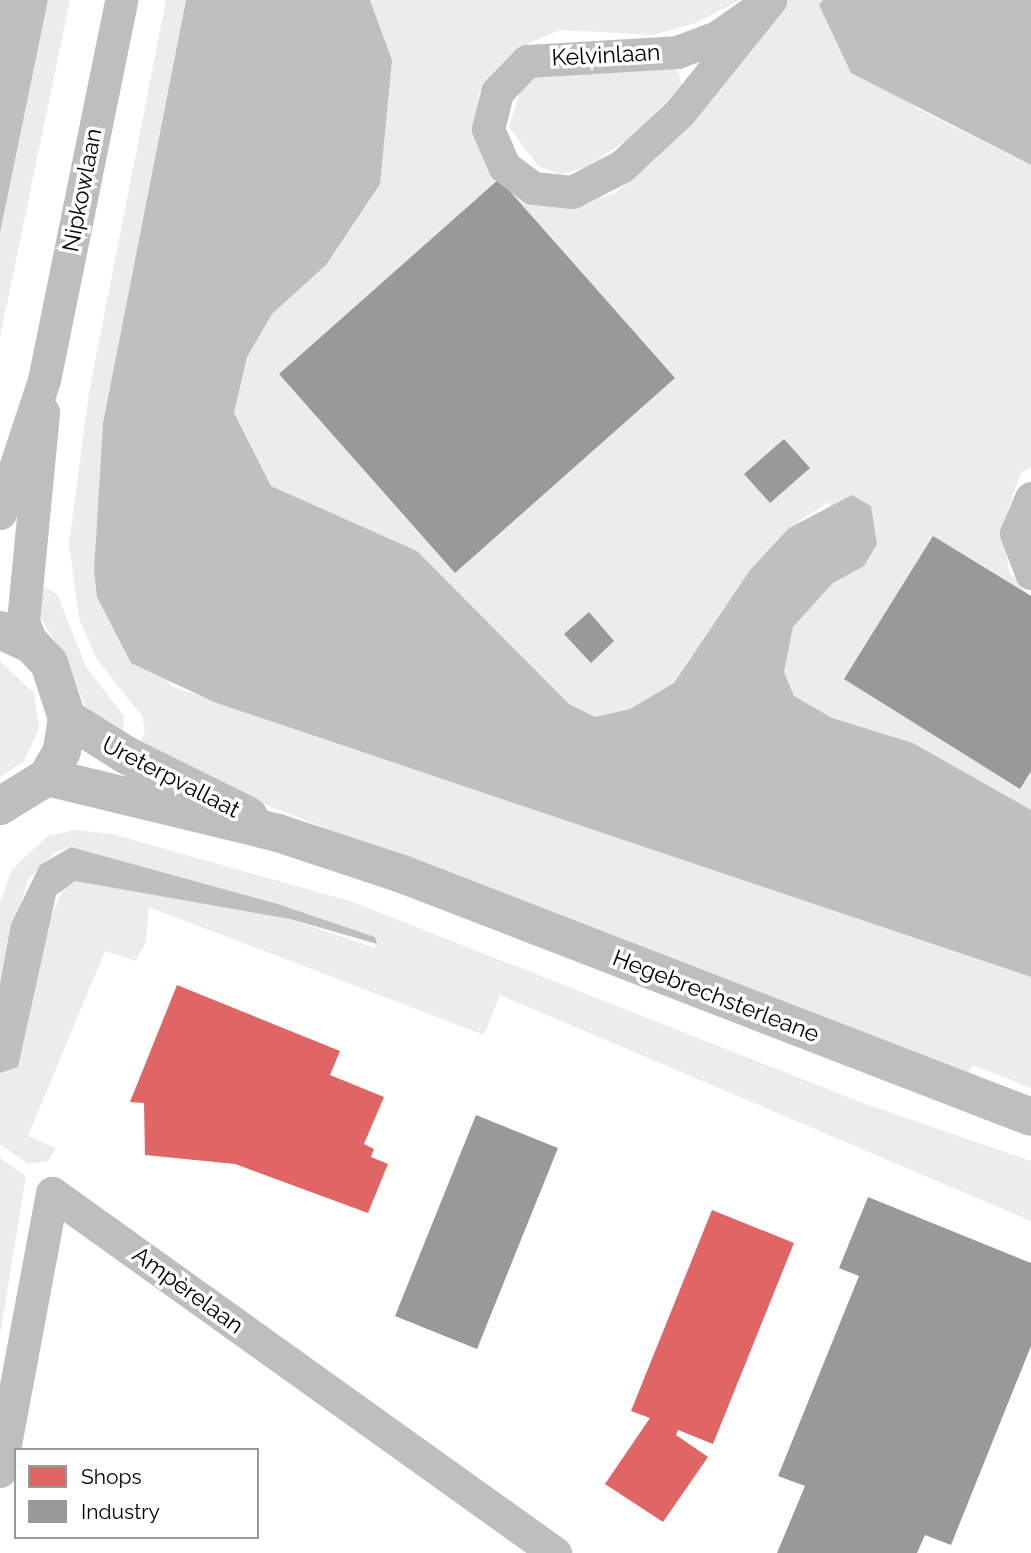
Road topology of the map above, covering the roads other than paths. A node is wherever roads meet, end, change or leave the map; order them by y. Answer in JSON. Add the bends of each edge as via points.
{"nodes":[{"id":1,"x":121,"y":0,"type":"edge"},
{"id":2,"x":770,"y":0,"type":"edge"},
{"id":3,"x":44,"y":380,"type":"junction"},
{"id":4,"x":1031,"y":498,"type":"edge"},
{"id":5,"x":0,"y":513,"type":"edge"},
{"id":6,"x":1031,"y":573,"type":"edge"},
{"id":7,"x":16,"y":638,"type":"edge"},
{"id":8,"x":67,"y":718,"type":"junction"},
{"id":9,"x":47,"y":777,"type":"junction"},
{"id":10,"x":0,"y":806,"type":"edge"},
{"id":11,"x":278,"y":833,"type":"junction"},
{"id":12,"x":402,"y":874,"type":"joint"},
{"id":13,"x":1031,"y":1118,"type":"edge"},
{"id":14,"x":0,"y":1471,"type":"edge"},
{"id":15,"x":555,"y":1553,"type":"edge"}],
"edges":[{"from":1,"to":3,"type":"street","name":"Nipkowlaan"},
{"from":2,"to":2,"type":"street","name":"Kelvinlaan","via":[[680,112],[622,166],[572,192],[533,188],[504,166],[488,129],[497,92],[527,61],[677,51],[717,37]]},
{"from":3,"to":5,"type":"street","name":"Nipkowlaan"},
{"from":3,"to":7,"type":"street","name":"Nipkowlaan","via":[[23,621]]},
{"from":4,"to":6,"type":"street","via":[[1016,533]]},
{"from":7,"to":8,"type":"street","via":[[61,686]]},
{"from":8,"to":9,"type":"street","via":[[62,751]]},
{"from":8,"to":11,"type":"street","name":"Ureterpvallaat","via":[[126,755]]},
{"from":9,"to":10,"type":"street"},
{"from":9,"to":11,"type":"street","name":"Ureterpvallaat"},
{"from":11,"to":12,"type":"street","name":"Ureterpvallaat"},
{"from":12,"to":13,"type":"street","name":"Hegebrechsterleane"},
{"from":14,"to":15,"type":"street","name":"Ampèrelaan","via":[[52,1193]]}]}
